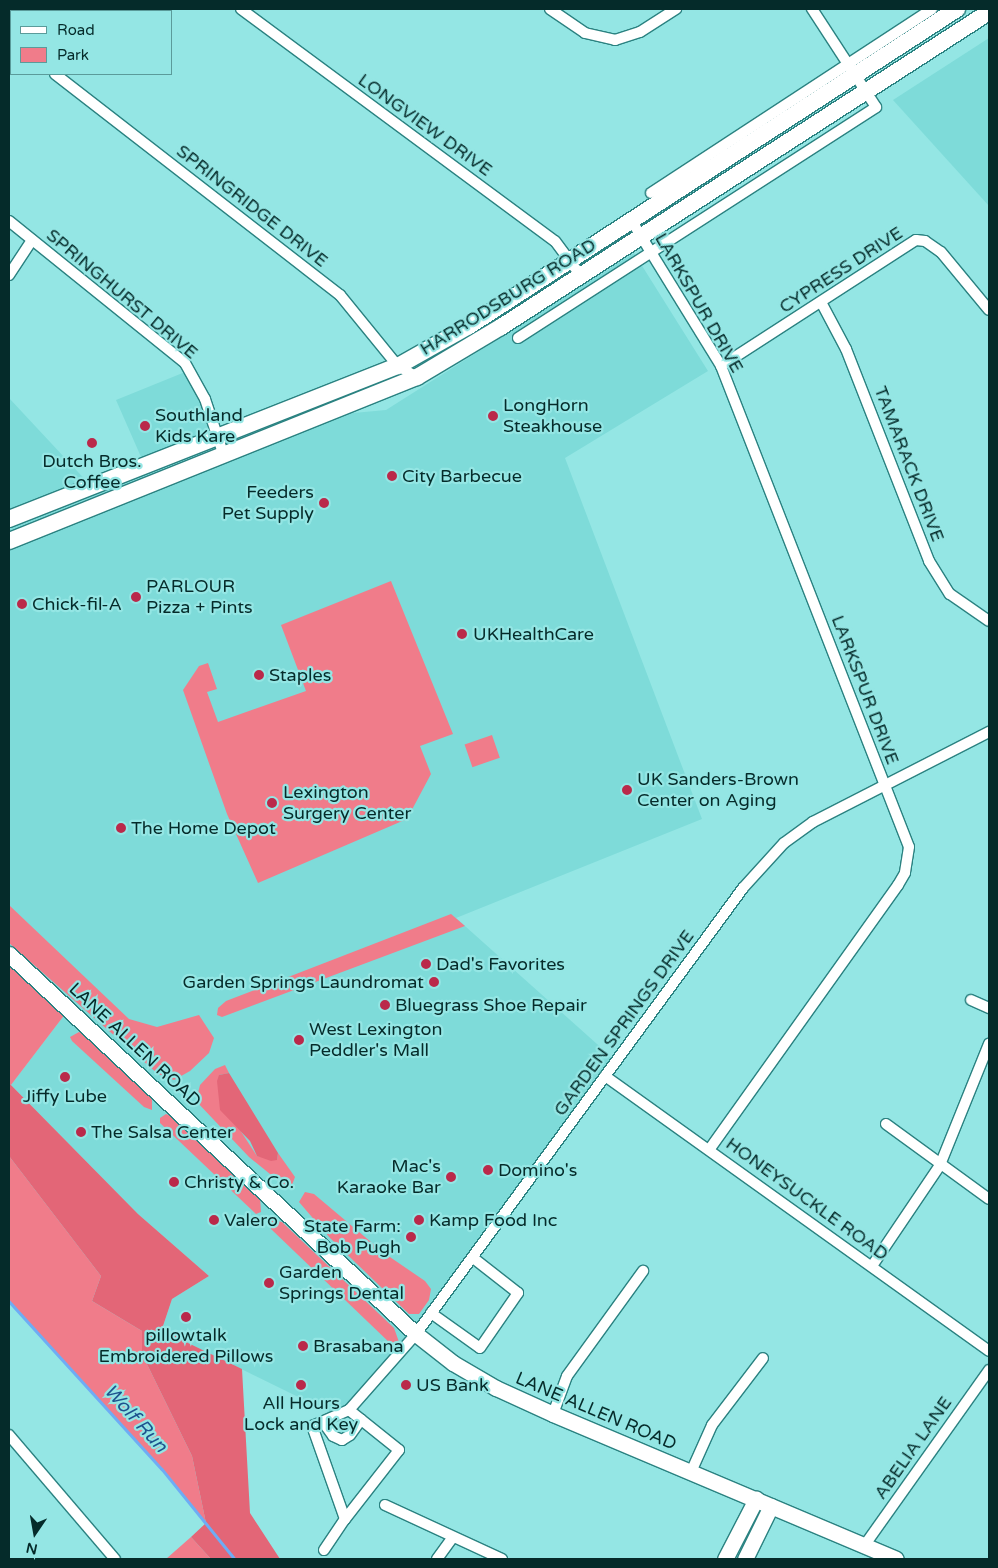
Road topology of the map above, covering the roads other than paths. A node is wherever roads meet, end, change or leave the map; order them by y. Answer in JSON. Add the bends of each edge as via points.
{"nodes":[{"id":1,"x":241,"y":9,"type":"edge"},
{"id":2,"x":550,"y":9,"type":"edge"},
{"id":3,"x":676,"y":9,"type":"edge"},
{"id":4,"x":812,"y":9,"type":"edge"},
{"id":5,"x":932,"y":9,"type":"edge"},
{"id":6,"x":957,"y":9,"type":"edge"},
{"id":7,"x":989,"y":12,"type":"edge"},
{"id":8,"x":851,"y":69,"type":"junction"},
{"id":9,"x":56,"y":75,"type":"edge"},
{"id":10,"x":865,"y":92,"type":"junction"},
{"id":11,"x":651,"y":193,"type":"dead end"},
{"id":12,"x":630,"y":220,"type":"junction"},
{"id":13,"x":9,"y":221,"type":"edge"},
{"id":14,"x":642,"y":236,"type":"junction"},
{"id":15,"x":32,"y":240,"type":"junction"},
{"id":16,"x":652,"y":252,"type":"junction"},
{"id":17,"x":569,"y":259,"type":"junction"},
{"id":18,"x":9,"y":275,"type":"edge"},
{"id":19,"x":581,"y":276,"type":"junction"},
{"id":20,"x":821,"y":302,"type":"junction"},
{"id":21,"x":989,"y":310,"type":"edge"},
{"id":22,"x":518,"y":338,"type":"dead end"},
{"id":23,"x":398,"y":366,"type":"junction"},
{"id":24,"x":721,"y":366,"type":"junction"},
{"id":25,"x":417,"y":377,"type":"junction"},
{"id":26,"x":218,"y":437,"type":"junction"},
{"id":27,"x":224,"y":456,"type":"junction"},
{"id":28,"x":9,"y":519,"type":"edge"},
{"id":29,"x":9,"y":541,"type":"edge"},
{"id":30,"x":989,"y":621,"type":"edge"},
{"id":31,"x":989,"y":732,"type":"edge"},
{"id":32,"x":885,"y":786,"type":"junction"},
{"id":33,"x":9,"y":954,"type":"edge"},
{"id":34,"x":971,"y":1000,"type":"dead end"},
{"id":35,"x":989,"y":1008,"type":"edge"},
{"id":36,"x":989,"y":1044,"type":"edge"},
{"id":37,"x":605,"y":1076,"type":"junction"},
{"id":38,"x":886,"y":1124,"type":"dead end"},
{"id":39,"x":710,"y":1149,"type":"junction"},
{"id":40,"x":940,"y":1165,"type":"junction"},
{"id":41,"x":989,"y":1200,"type":"edge"},
{"id":42,"x":472,"y":1257,"type":"junction"},
{"id":43,"x":872,"y":1266,"type":"junction"},
{"id":44,"x":643,"y":1270,"type":"dead end"},
{"id":45,"x":431,"y":1313,"type":"junction"},
{"id":46,"x":416,"y":1334,"type":"junction"},
{"id":47,"x":989,"y":1351,"type":"edge"},
{"id":48,"x":763,"y":1358,"type":"dead end"},
{"id":49,"x":989,"y":1370,"type":"edge"},
{"id":50,"x":349,"y":1410,"type":"junction"},
{"id":51,"x":553,"y":1414,"type":"junction"},
{"id":52,"x":361,"y":1420,"type":"junction"},
{"id":53,"x":323,"y":1422,"type":"junction"},
{"id":54,"x":9,"y":1434,"type":"edge"},
{"id":55,"x":691,"y":1472,"type":"junction"},
{"id":56,"x":756,"y":1500,"type":"junction"},
{"id":57,"x":386,"y":1505,"type":"dead end"},
{"id":58,"x":771,"y":1506,"type":"junction"},
{"id":59,"x":345,"y":1519,"type":"junction"},
{"id":60,"x":452,"y":1538,"type":"junction"},
{"id":61,"x":864,"y":1546,"type":"junction"},
{"id":62,"x":324,"y":1550,"type":"dead end"},
{"id":63,"x":115,"y":1559,"type":"edge"},
{"id":64,"x":437,"y":1559,"type":"edge"},
{"id":65,"x":502,"y":1559,"type":"edge"},
{"id":66,"x":725,"y":1559,"type":"edge"},
{"id":67,"x":744,"y":1559,"type":"edge"},
{"id":68,"x":896,"y":1559,"type":"edge"}],
"edges":[{"from":1,"to":17,"type":"street","name":"LONGVIEW DRIVE","via":[[555,241]]},
{"from":2,"to":3,"type":"street","via":[[585,33],[615,40],[640,32]]},
{"from":4,"to":8,"type":"street"},
{"from":5,"to":8,"type":"street"},
{"from":6,"to":8,"type":"main road","name":"HARRODSBURG ROAD"},
{"from":7,"to":10,"type":"main road","name":"HARRODSBURG ROAD"},
{"from":8,"to":10,"type":"street"},
{"from":8,"to":11,"type":"street"},
{"from":8,"to":12,"type":"main road","name":"HARRODSBURG ROAD"},
{"from":9,"to":23,"type":"street","name":"SPRINGRIDGE DRIVE","via":[[340,295]]},
{"from":10,"to":14,"type":"main road","name":"HARRODSBURG ROAD"},
{"from":10,"to":16,"type":"street","via":[[876,107]]},
{"from":12,"to":14,"type":"street","name":"LARKSPUR DRIVE"},
{"from":12,"to":17,"type":"main road","name":"HARRODSBURG ROAD"},
{"from":13,"to":15,"type":"street","name":"SPRINGHURST DRIVE"},
{"from":14,"to":16,"type":"street","name":"LARKSPUR DRIVE"},
{"from":14,"to":19,"type":"main road","name":"HARRODSBURG ROAD"},
{"from":15,"to":18,"type":"street"},
{"from":15,"to":26,"type":"street","name":"SPRINGHURST DRIVE","via":[[185,363],[204,399]]},
{"from":16,"to":22,"type":"street"},
{"from":16,"to":24,"type":"street","name":"LARKSPUR DRIVE"},
{"from":17,"to":19,"type":"street","name":"LONGVIEW DRIVE"},
{"from":17,"to":23,"type":"main road","name":"HARRODSBURG ROAD","via":[[469,326]]},
{"from":19,"to":25,"type":"main road","name":"HARRODSBURG ROAD"},
{"from":20,"to":21,"type":"street","name":"CYPRESS DRIVE","via":[[902,248],[922,240],[941,252]]},
{"from":20,"to":24,"type":"street","name":"CYPRESS DRIVE"},
{"from":20,"to":30,"type":"street","name":"TAMARACK DRIVE","via":[[840,334],[929,561],[950,594]]},
{"from":23,"to":25,"type":"street","name":"SPRINGRIDGE DRIVE"},
{"from":23,"to":26,"type":"main road","name":"HARRODSBURG ROAD"},
{"from":24,"to":32,"type":"street","name":"LARKSPUR DRIVE"},
{"from":25,"to":27,"type":"main road","name":"HARRODSBURG ROAD"},
{"from":26,"to":27,"type":"street","name":"SPRINGHURST DRIVE"},
{"from":26,"to":28,"type":"main road","name":"HARRODSBURG ROAD"},
{"from":27,"to":29,"type":"main road","name":"HARRODSBURG ROAD"},
{"from":31,"to":32,"type":"street","name":"GARDEN SPRINGS DRIVE"},
{"from":32,"to":37,"type":"street","name":"GARDEN SPRINGS DRIVE","via":[[813,822],[784,843],[743,888]]},
{"from":32,"to":39,"type":"street","name":"LARKSPUR DRIVE","via":[[909,846],[905,873]]},
{"from":33,"to":46,"type":"main road","name":"LANE ALLEN ROAD"},
{"from":34,"to":35,"type":"street"},
{"from":36,"to":40,"type":"street"},
{"from":37,"to":39,"type":"street","name":"HONEYSUCKLE ROAD"},
{"from":37,"to":42,"type":"street","name":"GARDEN SPRINGS DRIVE"},
{"from":38,"to":40,"type":"street"},
{"from":39,"to":43,"type":"street","name":"HONEYSUCKLE ROAD"},
{"from":40,"to":41,"type":"street"},
{"from":40,"to":43,"type":"street"},
{"from":42,"to":45,"type":"street","name":"GARDEN SPRINGS DRIVE"},
{"from":42,"to":45,"type":"street","via":[[518,1293],[480,1348]]},
{"from":43,"to":47,"type":"street","name":"HONEYSUCKLE ROAD"},
{"from":44,"to":51,"type":"street","via":[[567,1376]]},
{"from":45,"to":46,"type":"street","name":"GARDEN SPRINGS DRIVE"},
{"from":46,"to":50,"type":"street","name":"GARDEN SPRINGS DRIVE"},
{"from":46,"to":51,"type":"main road","name":"LANE ALLEN ROAD","via":[[482,1381]]},
{"from":48,"to":55,"type":"street","via":[[712,1425]]},
{"from":49,"to":61,"type":"street","name":"ABELIA LANE"},
{"from":50,"to":52,"type":"street"},
{"from":50,"to":53,"type":"street"},
{"from":51,"to":55,"type":"main road","name":"LANE ALLEN ROAD"},
{"from":52,"to":53,"type":"street","via":[[342,1440],[333,1436]]},
{"from":52,"to":59,"type":"street","via":[[399,1450]]},
{"from":53,"to":59,"type":"street","via":[[312,1426]]},
{"from":54,"to":63,"type":"street"},
{"from":55,"to":56,"type":"main road","name":"LANE ALLEN ROAD"},
{"from":56,"to":58,"type":"main road","name":"LANE ALLEN ROAD"},
{"from":56,"to":66,"type":"main road"},
{"from":57,"to":60,"type":"street"},
{"from":58,"to":61,"type":"main road","name":"LANE ALLEN ROAD"},
{"from":58,"to":67,"type":"main road"},
{"from":59,"to":62,"type":"street"},
{"from":60,"to":64,"type":"street"},
{"from":60,"to":65,"type":"street"},
{"from":61,"to":68,"type":"main road","name":"LANE ALLEN ROAD"}]}
